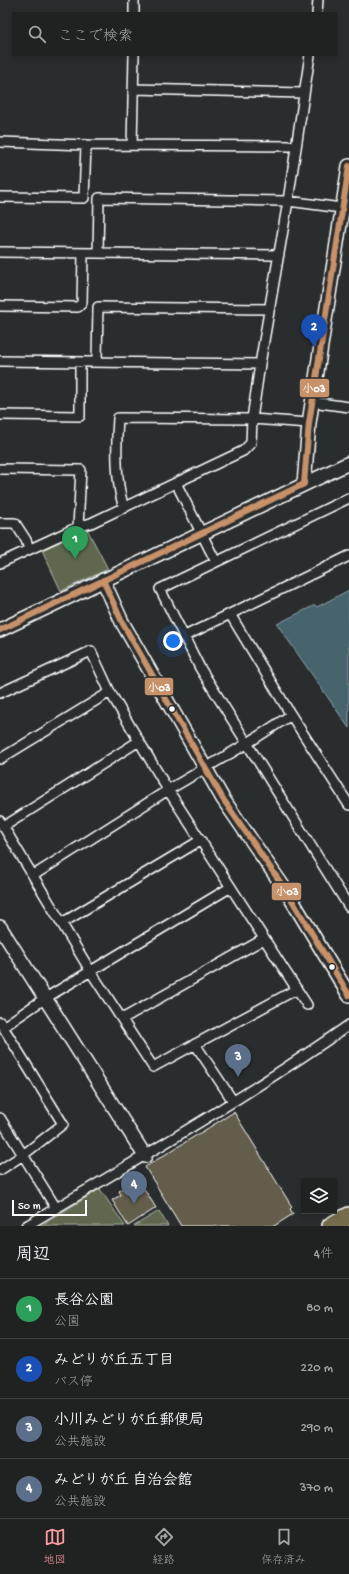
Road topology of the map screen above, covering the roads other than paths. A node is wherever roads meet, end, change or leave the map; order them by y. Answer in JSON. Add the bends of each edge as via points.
{"nodes":[{"id":1,"x":134,"y":0,"type":"edge"},
{"id":2,"x":318,"y":0,"type":"edge"},
{"id":3,"x":134,"y":12,"type":"edge"},
{"id":4,"x":317,"y":12,"type":"edge"},
{"id":5,"x":134,"y":56,"type":"edge"},
{"id":6,"x":310,"y":56,"type":"edge"},
{"id":7,"x":133,"y":89,"type":"junction"},
{"id":8,"x":303,"y":93,"type":"junction"},
{"id":9,"x":0,"y":142,"type":"edge"},
{"id":10,"x":86,"y":145,"type":"junction"},
{"id":11,"x":132,"y":145,"type":"junction"},
{"id":12,"x":296,"y":146,"type":"junction"},
{"id":13,"x":349,"y":166,"type":"edge"},
{"id":14,"x":0,"y":197,"type":"edge"},
{"id":15,"x":288,"y":201,"type":"junction"},
{"id":16,"x":346,"y":209,"type":"edge"},
{"id":17,"x":0,"y":252,"type":"edge"},
{"id":18,"x":98,"y":253,"type":"junction"},
{"id":19,"x":83,"y":254,"type":"junction"},
{"id":20,"x":279,"y":255,"type":"junction"},
{"id":21,"x":0,"y":306,"type":"edge"},
{"id":22,"x":269,"y":309,"type":"junction"},
{"id":23,"x":0,"y":361,"type":"edge"},
{"id":24,"x":97,"y":361,"type":"junction"},
{"id":25,"x":80,"y":362,"type":"junction"},
{"id":26,"x":260,"y":364,"type":"junction"},
{"id":27,"x":312,"y":402,"type":"junction"},
{"id":28,"x":349,"y":407,"type":"edge"},
{"id":29,"x":0,"y":415,"type":"edge"},
{"id":30,"x":252,"y":419,"type":"junction"},
{"id":31,"x":309,"y":423,"type":"junction"},
{"id":32,"x":349,"y":463,"type":"edge"},
{"id":33,"x":0,"y":469,"type":"edge"},
{"id":34,"x":176,"y":484,"type":"junction"},
{"id":35,"x":304,"y":484,"type":"junction"},
{"id":36,"x":349,"y":498,"type":"edge"},
{"id":37,"x":124,"y":508,"type":"junction"},
{"id":38,"x":0,"y":523,"type":"edge"},
{"id":39,"x":78,"y":526,"type":"junction"},
{"id":40,"x":200,"y":534,"type":"junction"},
{"id":41,"x":29,"y":549,"type":"junction"},
{"id":42,"x":349,"y":556,"type":"edge"},
{"id":43,"x":216,"y":562,"type":"junction"},
{"id":44,"x":0,"y":563,"type":"edge"},
{"id":45,"x":103,"y":580,"type":"junction"},
{"id":46,"x":230,"y":614,"type":"junction"},
{"id":47,"x":0,"y":630,"type":"edge"},
{"id":48,"x":183,"y":637,"type":"junction"},
{"id":49,"x":0,"y":692,"type":"edge"},
{"id":50,"x":110,"y":692,"type":"junction"},
{"id":51,"x":291,"y":715,"type":"junction"},
{"id":52,"x":140,"y":741,"type":"junction"},
{"id":53,"x":248,"y":743,"type":"junction"},
{"id":54,"x":0,"y":759,"type":"edge"},
{"id":55,"x":205,"y":768,"type":"junction"},
{"id":56,"x":168,"y":790,"type":"junction"},
{"id":57,"x":349,"y":805,"type":"edge"},
{"id":58,"x":2,"y":824,"type":"edge"},
{"id":59,"x":201,"y":840,"type":"junction"},
{"id":60,"x":34,"y":874,"type":"junction"},
{"id":61,"x":231,"y":887,"type":"junction"},
{"id":62,"x":349,"y":906,"type":"edge"},
{"id":63,"x":62,"y":923,"type":"junction"},
{"id":64,"x":0,"y":927,"type":"edge"},
{"id":65,"x":264,"y":939,"type":"junction"},
{"id":66,"x":92,"y":972,"type":"junction"},
{"id":67,"x":297,"y":989,"type":"junction"},
{"id":68,"x":349,"y":995,"type":"edge"},
{"id":69,"x":44,"y":999,"type":"junction"},
{"id":70,"x":307,"y":1005,"type":"dead end"},
{"id":71,"x":122,"y":1019,"type":"junction"},
{"id":72,"x":1,"y":1024,"type":"edge"},
{"id":73,"x":349,"y":1025,"type":"edge"},
{"id":74,"x":195,"y":1044,"type":"junction"},
{"id":75,"x":233,"y":1102,"type":"junction"},
{"id":76,"x":0,"y":1118,"type":"edge"},
{"id":77,"x":23,"y":1155,"type":"junction"},
{"id":78,"x":145,"y":1156,"type":"junction"},
{"id":79,"x":0,"y":1170,"type":"edge"},
{"id":80,"x":56,"y":1208,"type":"junction"},
{"id":81,"x":349,"y":1216,"type":"edge"},
{"id":82,"x":26,"y":1226,"type":"edge"},
{"id":83,"x":331,"y":1226,"type":"edge"}],
"edges":[{"from":1,"to":3,"type":"street"},
{"from":2,"to":4,"type":"street"},
{"from":5,"to":7,"type":"street"},
{"from":6,"to":8,"type":"street"},
{"from":7,"to":8,"type":"street"},
{"from":7,"to":11,"type":"street"},
{"from":8,"to":12,"type":"street"},
{"from":9,"to":10,"type":"street"},
{"from":10,"to":11,"type":"street"},
{"from":10,"to":14,"type":"street","via":[[84,198]]},
{"from":11,"to":12,"type":"street"},
{"from":12,"to":15,"type":"street"},
{"from":13,"to":16,"type":"street"},
{"from":15,"to":16,"type":"street"},
{"from":15,"to":18,"type":"street","via":[[99,198]]},
{"from":15,"to":20,"type":"street"},
{"from":16,"to":27,"type":"street"},
{"from":17,"to":19,"type":"street"},
{"from":18,"to":19,"type":"street"},
{"from":18,"to":20,"type":"street"},
{"from":19,"to":21,"type":"street","via":[[82,303],[78,307]]},
{"from":20,"to":22,"type":"street"},
{"from":22,"to":24,"type":"street","via":[[98,307]]},
{"from":22,"to":26,"type":"street"},
{"from":23,"to":25,"type":"street"},
{"from":24,"to":25,"type":"street"},
{"from":24,"to":26,"type":"street"},
{"from":25,"to":29,"type":"street","via":[[80,416]]},
{"from":26,"to":30,"type":"street"},
{"from":27,"to":28,"type":"street"},
{"from":27,"to":31,"type":"street"},
{"from":30,"to":31,"type":"street"},
{"from":30,"to":34,"type":"street","via":[[251,443],[243,451]]},
{"from":30,"to":37,"type":"street","via":[[118,418],[116,445],[120,497]]},
{"from":31,"to":35,"type":"street"},
{"from":32,"to":35,"type":"street"},
{"from":33,"to":39,"type":"street","via":[[81,470]]},
{"from":34,"to":37,"type":"street"},
{"from":34,"to":40,"type":"street"},
{"from":35,"to":40,"type":"street"},
{"from":36,"to":43,"type":"street"},
{"from":37,"to":39,"type":"street"},
{"from":38,"to":41,"type":"street","via":[[15,523]]},
{"from":39,"to":41,"type":"street"},
{"from":40,"to":43,"type":"street"},
{"from":40,"to":45,"type":"street"},
{"from":41,"to":44,"type":"street"},
{"from":42,"to":46,"type":"street"},
{"from":43,"to":48,"type":"street","via":[[160,589]]},
{"from":45,"to":47,"type":"street"},
{"from":45,"to":55,"type":"street","via":[[125,628]]},
{"from":46,"to":48,"type":"street"},
{"from":46,"to":51,"type":"street"},
{"from":48,"to":53,"type":"street"},
{"from":49,"to":50,"type":"street","via":[[91,651]]},
{"from":50,"to":52,"type":"street"},
{"from":50,"to":54,"type":"street"},
{"from":51,"to":53,"type":"street"},
{"from":51,"to":57,"type":"street"},
{"from":52,"to":56,"type":"street"},
{"from":52,"to":58,"type":"street"},
{"from":53,"to":55,"type":"street"},
{"from":53,"to":62,"type":"street"},
{"from":55,"to":56,"type":"street"},
{"from":55,"to":68,"type":"street"},
{"from":56,"to":59,"type":"street"},
{"from":56,"to":60,"type":"street"},
{"from":58,"to":60,"type":"street"},
{"from":59,"to":61,"type":"street"},
{"from":59,"to":63,"type":"street"},
{"from":60,"to":63,"type":"street"},
{"from":61,"to":65,"type":"street"},
{"from":61,"to":66,"type":"street"},
{"from":63,"to":66,"type":"street"},
{"from":64,"to":69,"type":"street"},
{"from":65,"to":67,"type":"street"},
{"from":65,"to":71,"type":"street"},
{"from":66,"to":69,"type":"street"},
{"from":66,"to":71,"type":"street"},
{"from":67,"to":70,"type":"street"},
{"from":67,"to":74,"type":"street"},
{"from":69,"to":72,"type":"street"},
{"from":69,"to":78,"type":"street"},
{"from":71,"to":74,"type":"street","via":[[153,1067]]},
{"from":72,"to":77,"type":"street","via":[[63,1124]]},
{"from":73,"to":75,"type":"street"},
{"from":74,"to":75,"type":"street"},
{"from":75,"to":78,"type":"street"},
{"from":76,"to":77,"type":"street"},
{"from":77,"to":79,"type":"street"},
{"from":77,"to":80,"type":"street"},
{"from":78,"to":80,"type":"street"},
{"from":80,"to":82,"type":"street"},
{"from":81,"to":83,"type":"highway"}]}
